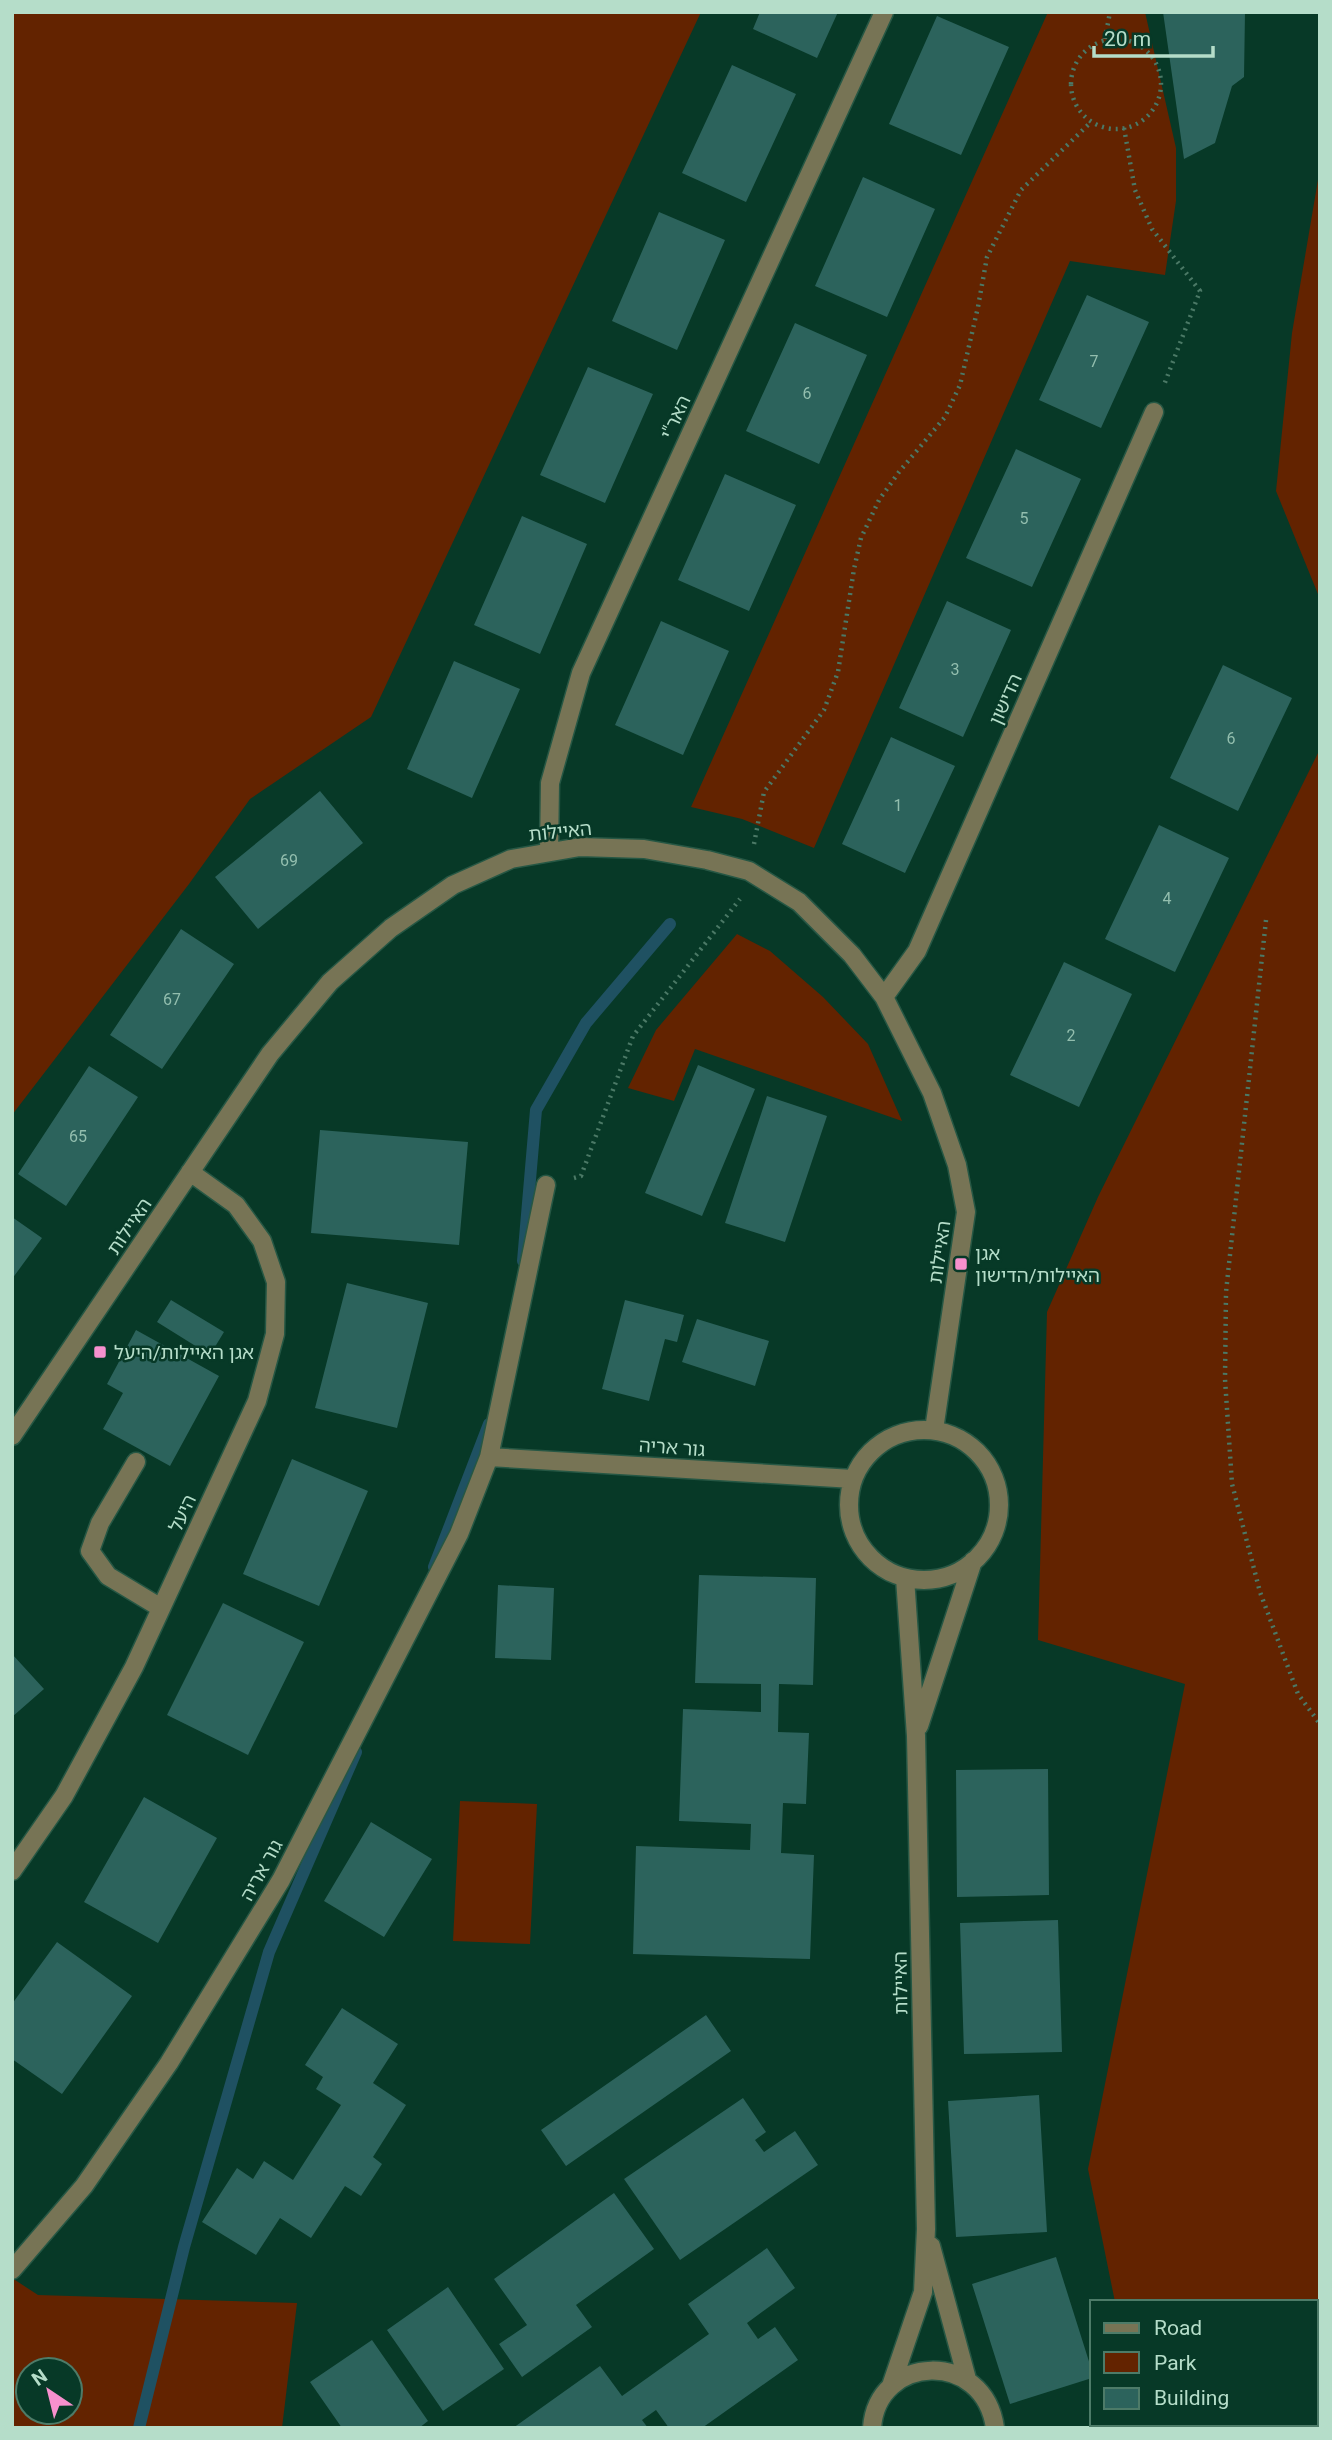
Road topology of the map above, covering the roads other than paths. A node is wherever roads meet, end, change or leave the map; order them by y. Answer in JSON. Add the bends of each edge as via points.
{"nodes":[{"id":1,"x":884,"y":12,"type":"edge"},
{"id":2,"x":1154,"y":412,"type":"road end"},
{"id":3,"x":549,"y":852,"type":"junction"},
{"id":4,"x":884,"y":997,"type":"junction"},
{"id":5,"x":190,"y":1172,"type":"junction"},
{"id":6,"x":546,"y":1185,"type":"road end"},
{"id":7,"x":934,"y":1430,"type":"junction"},
{"id":8,"x":12,"y":1436,"type":"edge"},
{"id":9,"x":489,"y":1457,"type":"junction"},
{"id":10,"x":136,"y":1462,"type":"dead end"},
{"id":11,"x":853,"y":1479,"type":"junction"},
{"id":12,"x":972,"y":1561,"type":"junction"},
{"id":13,"x":905,"y":1577,"type":"junction"},
{"id":14,"x":161,"y":1608,"type":"junction"},
{"id":15,"x":916,"y":1736,"type":"junction"},
{"id":16,"x":12,"y":1871,"type":"edge"},
{"id":17,"x":926,"y":2229,"type":"junction"},
{"id":18,"x":12,"y":2270,"type":"edge"},
{"id":19,"x":967,"y":2379,"type":"junction"},
{"id":20,"x":891,"y":2386,"type":"junction"},
{"id":21,"x":872,"y":2428,"type":"edge"},
{"id":22,"x":995,"y":2428,"type":"edge"}],
"edges":[{"from":1,"to":3,"type":"street","name":"האר\"י","via":[[581,673],[550,783]]},
{"from":2,"to":4,"type":"street","name":"הדישון","via":[[917,950]]},
{"from":3,"to":4,"type":"street","name":"האיילות","via":[[580,847],[644,849],[753,874],[800,902],[852,955]]},
{"from":3,"to":5,"type":"street","name":"האיילות","via":[[511,859],[453,885],[391,928],[330,982],[270,1054]]},
{"from":4,"to":7,"type":"street","name":"האיילות","via":[[932,1093],[957,1165],[966,1212]]},
{"from":5,"to":8,"type":"street","name":"האיילות"},
{"from":5,"to":14,"type":"street","name":"היעל","via":[[236,1205],[262,1241],[276,1282],[275,1334],[257,1401]]},
{"from":6,"to":9,"type":"street","name":"גור אריה"},
{"from":7,"to":11,"type":"street","via":[[909,1431],[885,1440],[865,1457]]},
{"from":7,"to":12,"type":"street","via":[[959,1438],[979,1453],[992,1473],[997,1521],[988,1543]]},
{"from":9,"to":11,"type":"street","name":"גור אריה"},
{"from":9,"to":18,"type":"street","name":"גור אריה","via":[[459,1534],[281,1880],[169,2063],[85,2186]]},
{"from":10,"to":14,"type":"street","via":[[100,1523],[90,1551],[107,1576]]},
{"from":11,"to":13,"type":"street","via":[[848,1504],[852,1529],[865,1552]]},
{"from":12,"to":13,"type":"street","via":[[952,1574]]},
{"from":12,"to":15,"type":"street","name":"האיילות"},
{"from":13,"to":15,"type":"street","name":"האיילות"},
{"from":14,"to":16,"type":"street","name":"היעל","via":[[64,1796]]},
{"from":15,"to":17,"type":"street","name":"האיילות"},
{"from":17,"to":19,"type":"street","name":"האיילות"},
{"from":17,"to":20,"type":"street","name":"האיילות","via":[[923,2292]]},
{"from":19,"to":20,"type":"street","via":[[946,2371],[927,2371]]},
{"from":19,"to":22,"type":"street","via":[[983,2394]]},
{"from":20,"to":21,"type":"street","name":"האיילות","via":[[879,2401]]}]}
